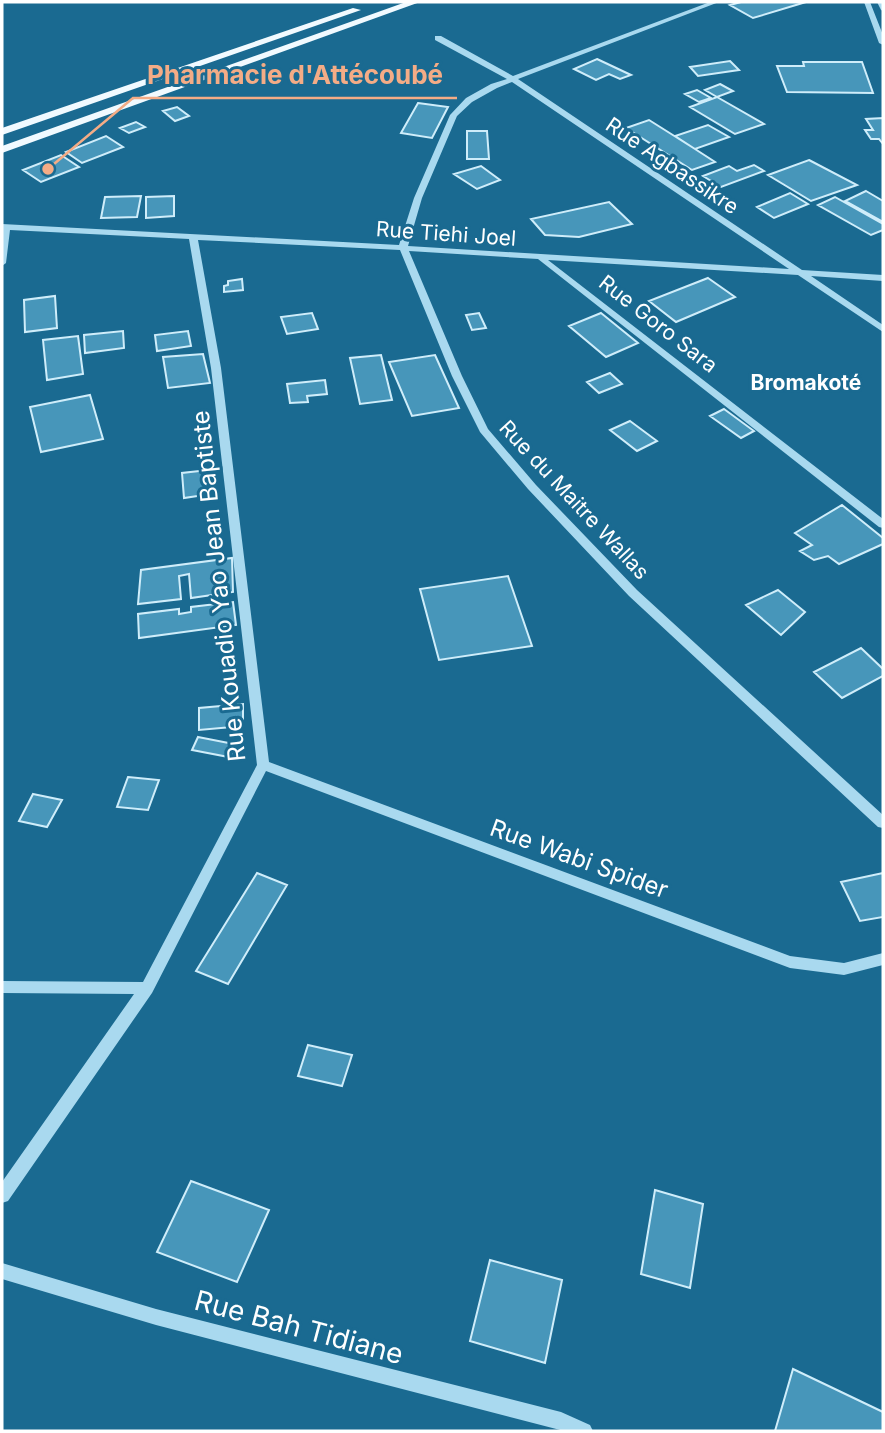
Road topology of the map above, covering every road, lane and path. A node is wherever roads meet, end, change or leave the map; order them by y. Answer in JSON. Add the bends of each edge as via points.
{"nodes":[{"id":1,"x":380,"y":2,"type":"edge"},
{"id":2,"x":415,"y":2,"type":"edge"},
{"id":3,"x":716,"y":2,"type":"edge"},
{"id":4,"x":867,"y":2,"type":"edge"},
{"id":5,"x":880,"y":2,"type":"edge"},
{"id":6,"x":883,"y":9,"type":"edge"},
{"id":7,"x":438,"y":38,"type":"dead end"},
{"id":8,"x":883,"y":43,"type":"edge"},
{"id":9,"x":513,"y":79,"type":"junction"},
{"id":10,"x":2,"y":129,"type":"edge"},
{"id":11,"x":2,"y":150,"type":"edge"},
{"id":12,"x":3,"y":227,"type":"edge"},
{"id":13,"x":193,"y":237,"type":"junction"},
{"id":14,"x":403,"y":248,"type":"junction"},
{"id":15,"x":542,"y":258,"type":"junction"},
{"id":16,"x":2,"y":263,"type":"edge"},
{"id":17,"x":799,"y":274,"type":"junction"},
{"id":18,"x":883,"y":278,"type":"edge"},
{"id":19,"x":883,"y":329,"type":"edge"},
{"id":20,"x":883,"y":524,"type":"edge"},
{"id":21,"x":262,"y":765,"type":"junction"},
{"id":22,"x":883,"y":823,"type":"edge"},
{"id":23,"x":883,"y":958,"type":"edge"},
{"id":24,"x":2,"y":987,"type":"edge"},
{"id":25,"x":147,"y":988,"type":"junction"},
{"id":26,"x":2,"y":1195,"type":"edge"},
{"id":27,"x":2,"y":1271,"type":"edge"},
{"id":28,"x":584,"y":1431,"type":"edge"}],
"edges":[{"from":1,"to":10,"type":"main road"},
{"from":2,"to":11,"type":"main road"},
{"from":3,"to":9,"type":"street"},
{"from":4,"to":8,"type":"street"},
{"from":5,"to":6,"type":"street"},
{"from":7,"to":9,"type":"street","name":"Rue Agbassikre"},
{"from":9,"to":14,"type":"street","via":[[470,100],[454,115],[418,198]]},
{"from":9,"to":17,"type":"street","name":"Rue Agbassikre"},
{"from":12,"to":13,"type":"street","name":"Rue Tiehi Joel"},
{"from":12,"to":16,"type":"street"},
{"from":13,"to":14,"type":"street","name":"Rue Tiehi Joel"},
{"from":13,"to":21,"type":"street","name":"Rue Kouadio Yao Jean Baptiste","via":[[216,368]]},
{"from":14,"to":15,"type":"street","name":"Rue Tiehi Joel"},
{"from":14,"to":22,"type":"street","name":"Rue du Maitre Wallas","via":[[484,430],[633,593]]},
{"from":15,"to":17,"type":"street","name":"Rue Tiehi Joel"},
{"from":15,"to":20,"type":"street","name":"Rue Goro Sara"},
{"from":17,"to":18,"type":"street","name":"Rue Tiehi Joel"},
{"from":17,"to":19,"type":"street","name":"Rue Agbassikre"},
{"from":21,"to":23,"type":"street","name":"Rue Wabi Spider","via":[[790,962],[844,969]]},
{"from":21,"to":25,"type":"street","name":"Rue Kouadio Yao Jean Baptiste"},
{"from":24,"to":25,"type":"street"},
{"from":25,"to":26,"type":"street","name":"Rue Kouadio Yao Jean Baptiste"},
{"from":27,"to":28,"type":"street","name":"Rue Bah Tidiane","via":[[169,1320],[561,1421]]}]}
